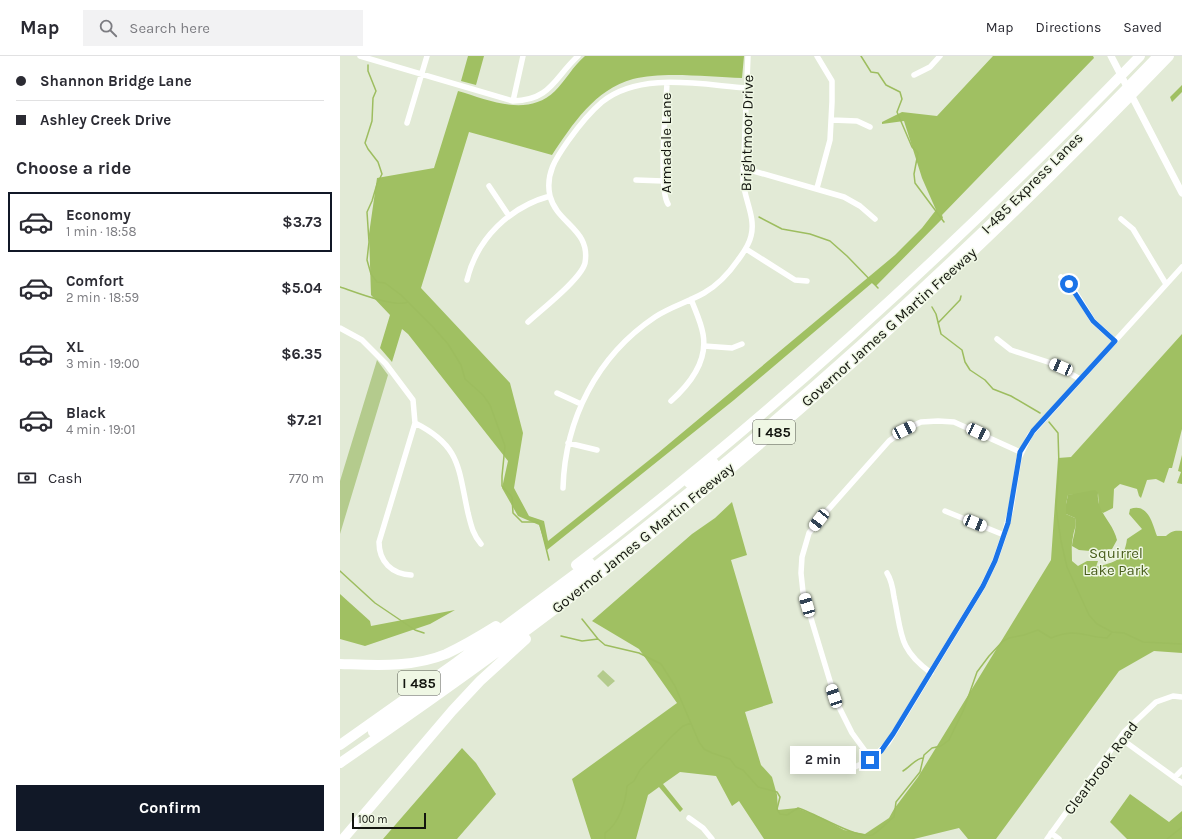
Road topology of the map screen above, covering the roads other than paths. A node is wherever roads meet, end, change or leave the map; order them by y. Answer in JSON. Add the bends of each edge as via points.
{"nodes":[{"id":1,"x":360,"y":56,"type":"edge"},
{"id":2,"x":427,"y":56,"type":"edge"},
{"id":3,"x":523,"y":56,"type":"edge"},
{"id":4,"x":578,"y":56,"type":"edge"},
{"id":5,"x":748,"y":56,"type":"edge"},
{"id":6,"x":817,"y":56,"type":"edge"},
{"id":7,"x":940,"y":56,"type":"edge"},
{"id":8,"x":1140,"y":56,"type":"edge"},
{"id":9,"x":1149,"y":56,"type":"edge"},
{"id":10,"x":1158,"y":56,"type":"edge"},
{"id":11,"x":1169,"y":56,"type":"edge"},
{"id":12,"x":1113,"y":59,"type":"edge"},
{"id":13,"x":422,"y":75,"type":"junction"},
{"id":14,"x":914,"y":75,"type":"dead end"},
{"id":15,"x":667,"y":83,"type":"junction"},
{"id":16,"x":747,"y":88,"type":"junction"},
{"id":17,"x":1100,"y":98,"type":"junction"},
{"id":18,"x":513,"y":101,"type":"junction"},
{"id":19,"x":832,"y":120,"type":"junction"},
{"id":20,"x":407,"y":123,"type":"dead end"},
{"id":21,"x":870,"y":127,"type":"dead end"},
{"id":22,"x":743,"y":168,"type":"junction"},
{"id":23,"x":636,"y":180,"type":"dead end"},
{"id":24,"x":663,"y":181,"type":"junction"},
{"id":25,"x":490,"y":186,"type":"dead end"},
{"id":26,"x":817,"y":188,"type":"junction"},
{"id":27,"x":1182,"y":194,"type":"edge"},
{"id":28,"x":550,"y":196,"type":"junction"},
{"id":29,"x":668,"y":204,"type":"dead end"},
{"id":30,"x":509,"y":216,"type":"junction"},
{"id":31,"x":875,"y":219,"type":"dead end"},
{"id":32,"x":1120,"y":220,"type":"dead end"},
{"id":33,"x":746,"y":248,"type":"junction"},
{"id":34,"x":1182,"y":267,"type":"edge"},
{"id":35,"x":1061,"y":277,"type":"dead end"},
{"id":36,"x":467,"y":280,"type":"dead end"},
{"id":37,"x":807,"y":281,"type":"dead end"},
{"id":38,"x":1166,"y":284,"type":"junction"},
{"id":39,"x":691,"y":299,"type":"junction"},
{"id":40,"x":528,"y":322,"type":"dead end"},
{"id":41,"x":340,"y":328,"type":"edge"},
{"id":42,"x":997,"y":339,"type":"dead end"},
{"id":43,"x":1115,"y":341,"type":"junction"},
{"id":44,"x":742,"y":344,"type":"dead end"},
{"id":45,"x":704,"y":346,"type":"junction"},
{"id":46,"x":1080,"y":379,"type":"junction"},
{"id":47,"x":557,"y":393,"type":"dead end"},
{"id":48,"x":671,"y":401,"type":"dead end"},
{"id":49,"x":581,"y":404,"type":"junction"},
{"id":50,"x":415,"y":423,"type":"junction"},
{"id":51,"x":568,"y":443,"type":"junction"},
{"id":52,"x":597,"y":450,"type":"dead end"},
{"id":53,"x":1020,"y":452,"type":"junction"},
{"id":54,"x":563,"y":488,"type":"dead end"},
{"id":55,"x":945,"y":511,"type":"dead end"},
{"id":56,"x":1004,"y":535,"type":"junction"},
{"id":57,"x":481,"y":544,"type":"dead end"},
{"id":58,"x":887,"y":573,"type":"dead end"},
{"id":59,"x":411,"y":575,"type":"dead end"},
{"id":60,"x":570,"y":597,"type":"junction"},
{"id":61,"x":496,"y":626,"type":"junction"},
{"id":62,"x":340,"y":664,"type":"edge"},
{"id":63,"x":931,"y":673,"type":"junction"},
{"id":64,"x":1182,"y":697,"type":"edge"},
{"id":65,"x":340,"y":738,"type":"edge"},
{"id":66,"x":1120,"y":738,"type":"junction"},
{"id":67,"x":340,"y":745,"type":"edge"},
{"id":68,"x":340,"y":755,"type":"edge"},
{"id":69,"x":871,"y":759,"type":"junction"},
{"id":70,"x":340,"y":763,"type":"edge"},
{"id":71,"x":1182,"y":770,"type":"edge"},
{"id":72,"x":846,"y":771,"type":"dead end"},
{"id":73,"x":1175,"y":777,"type":"junction"},
{"id":74,"x":1182,"y":783,"type":"edge"},
{"id":75,"x":689,"y":818,"type":"dead end"},
{"id":76,"x":1051,"y":833,"type":"junction"},
{"id":77,"x":343,"y":839,"type":"edge"},
{"id":78,"x":712,"y":839,"type":"edge"},
{"id":79,"x":1047,"y":839,"type":"edge"},
{"id":80,"x":1059,"y":839,"type":"edge"}],
"edges":[{"from":1,"to":13,"type":"street"},
{"from":2,"to":13,"type":"street"},
{"from":3,"to":18,"type":"street"},
{"from":4,"to":18,"type":"street","via":[[546,92],[534,98]]},
{"from":5,"to":16,"type":"street","name":"Brightmoor Drive"},
{"from":6,"to":19,"type":"street","via":[[832,81]]},
{"from":7,"to":14,"type":"street","via":[[930,68]]},
{"from":8,"to":17,"type":"highway","name":"Governor James G Martin Freeway","number":"I 485"},
{"from":9,"to":17,"type":"highway"},
{"from":9,"to":67,"type":"highway","name":"I-485 Express Lanes","number":"I 485","via":[[978,229],[774,414],[614,545],[463,658]]},
{"from":10,"to":68,"type":"highway","name":"I-485 Express Lanes","number":"I 485","via":[[982,233],[846,358],[706,478],[508,635]]},
{"from":11,"to":60,"type":"highway","name":"Governor James G Martin Freeway","number":"I 485","via":[[1032,196],[885,333],[754,449]]},
{"from":12,"to":27,"type":"street"},
{"from":13,"to":18,"type":"street"},
{"from":13,"to":20,"type":"street"},
{"from":15,"to":16,"type":"street"},
{"from":15,"to":24,"type":"street","name":"Armadale Lane"},
{"from":15,"to":28,"type":"street","via":[[650,83],[626,88],[596,107],[574,133],[552,166],[548,183]]},
{"from":16,"to":22,"type":"street","name":"Brightmoor Drive"},
{"from":17,"to":61,"type":"highway","name":"Governor James G Martin Freeway","number":"I 485","via":[[936,258],[782,397],[609,540]]},
{"from":19,"to":21,"type":"street","via":[[857,121]]},
{"from":19,"to":26,"type":"street","via":[[828,149]]},
{"from":22,"to":26,"type":"street"},
{"from":22,"to":33,"type":"street","name":"Brightmoor Drive","via":[[744,192],[752,222],[751,237]]},
{"from":23,"to":24,"type":"street"},
{"from":24,"to":29,"type":"street","name":"Armadale Lane","via":[[664,197]]},
{"from":25,"to":30,"type":"street"},
{"from":26,"to":31,"type":"street","via":[[852,200]]},
{"from":28,"to":30,"type":"street","via":[[532,202]]},
{"from":28,"to":40,"type":"street","via":[[559,213],[582,238],[586,254],[579,275]]},
{"from":30,"to":36,"type":"street","via":[[484,242],[471,265]]},
{"from":32,"to":38,"type":"street","via":[[1133,230]]},
{"from":33,"to":37,"type":"street","via":[[795,280]]},
{"from":33,"to":39,"type":"street","name":"Brightmoor Drive","via":[[722,280]]},
{"from":34,"to":38,"type":"street"},
{"from":35,"to":43,"type":"street","via":[[1074,290],[1093,321]]},
{"from":38,"to":43,"type":"street"},
{"from":39,"to":45,"type":"street","via":[[702,328]]},
{"from":39,"to":49,"type":"street","name":"Brightmoor Drive","via":[[656,317],[623,343],[602,367]]},
{"from":41,"to":50,"type":"street","via":[[362,340],[386,364],[413,400]]},
{"from":42,"to":46,"type":"street","via":[[1011,350],[1051,363]]},
{"from":43,"to":46,"type":"street"},
{"from":44,"to":45,"type":"street","via":[[732,348]]},
{"from":45,"to":48,"type":"street","via":[[693,376]]},
{"from":46,"to":53,"type":"street","via":[[1033,431]]},
{"from":47,"to":49,"type":"street"},
{"from":49,"to":51,"type":"street","name":"Brightmoor Drive"},
{"from":50,"to":57,"type":"street","via":[[439,437],[453,455],[458,466],[473,534]]},
{"from":50,"to":59,"type":"street","via":[[386,514],[379,545],[382,557],[391,569],[396,573]]},
{"from":51,"to":52,"type":"street"},
{"from":51,"to":54,"type":"street","name":"Brightmoor Drive"},
{"from":53,"to":56,"type":"street"},
{"from":53,"to":69,"type":"street","via":[[954,422],[929,421],[912,425],[889,441],[809,533],[800,564],[803,592],[836,701],[852,733]]},
{"from":55,"to":56,"type":"street"},
{"from":56,"to":63,"type":"street","via":[[983,586]]},
{"from":58,"to":63,"type":"street","via":[[905,646],[914,660]]},
{"from":60,"to":70,"type":"highway","name":"Governor James G Martin Freeway","number":"I 485","via":[[422,707]]},
{"from":60,"to":77,"type":"highway","via":[[562,609],[516,646],[480,681]]},
{"from":61,"to":62,"type":"highway","via":[[445,655],[390,666]]},
{"from":61,"to":65,"type":"highway","name":"Governor James G Martin Freeway","number":"I 485"},
{"from":63,"to":69,"type":"street","via":[[888,743]]},
{"from":64,"to":66,"type":"street","name":"Clearbrook Road","via":[[1165,698],[1156,702]]},
{"from":66,"to":73,"type":"street"},
{"from":66,"to":76,"type":"street","name":"Clearbrook Road"},
{"from":69,"to":72,"type":"street"},
{"from":71,"to":73,"type":"street"},
{"from":73,"to":74,"type":"street"},
{"from":75,"to":78,"type":"street","via":[[703,828]]},
{"from":76,"to":79,"type":"street","name":"Clearbrook Road"},
{"from":76,"to":80,"type":"street"}]}
